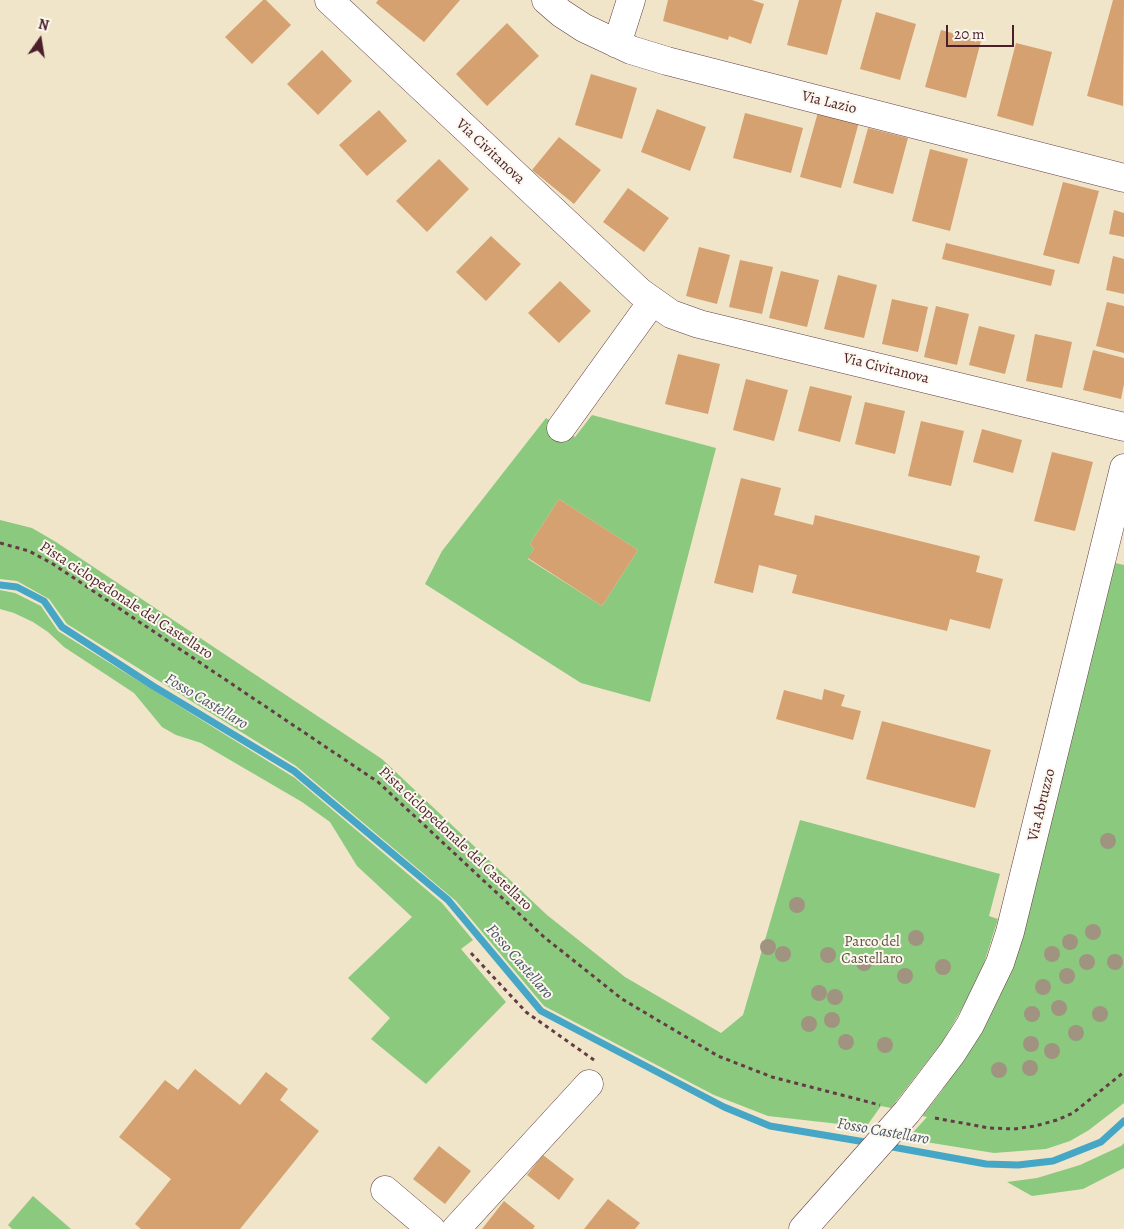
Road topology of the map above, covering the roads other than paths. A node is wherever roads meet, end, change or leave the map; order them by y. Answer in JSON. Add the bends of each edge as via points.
{"nodes":[{"id":1,"x":329,"y":0,"type":"edge"},
{"id":2,"x":546,"y":0,"type":"edge"},
{"id":3,"x":631,"y":0,"type":"edge"},
{"id":4,"x":617,"y":44,"type":"junction"},
{"id":5,"x":1124,"y":178,"type":"edge"},
{"id":6,"x":652,"y":302,"type":"junction"},
{"id":7,"x":1124,"y":426,"type":"edge"},
{"id":8,"x":561,"y":428,"type":"dead end"},
{"id":9,"x":1124,"y":468,"type":"edge"},
{"id":10,"x":589,"y":1084,"type":"road end"},
{"id":11,"x":384,"y":1190,"type":"dead end"},
{"id":12,"x":431,"y":1229,"type":"edge"},
{"id":13,"x":456,"y":1229,"type":"edge"},
{"id":14,"x":804,"y":1229,"type":"edge"}],
"edges":[{"from":1,"to":6,"type":"street","name":"Via Civitanova"},
{"from":2,"to":4,"type":"street","name":"Via Lazio","via":[[584,28]]},
{"from":3,"to":4,"type":"street"},
{"from":4,"to":5,"type":"street","name":"Via Lazio","via":[[687,67]]},
{"from":6,"to":7,"type":"street","name":"Via Civitanova","via":[[671,314],[699,324]]},
{"from":6,"to":8,"type":"street"},
{"from":9,"to":14,"type":"street","name":"Via Abruzzo","via":[[1010,932],[997,970],[952,1054]]},
{"from":10,"to":13,"type":"street"},
{"from":11,"to":12,"type":"street"}]}
